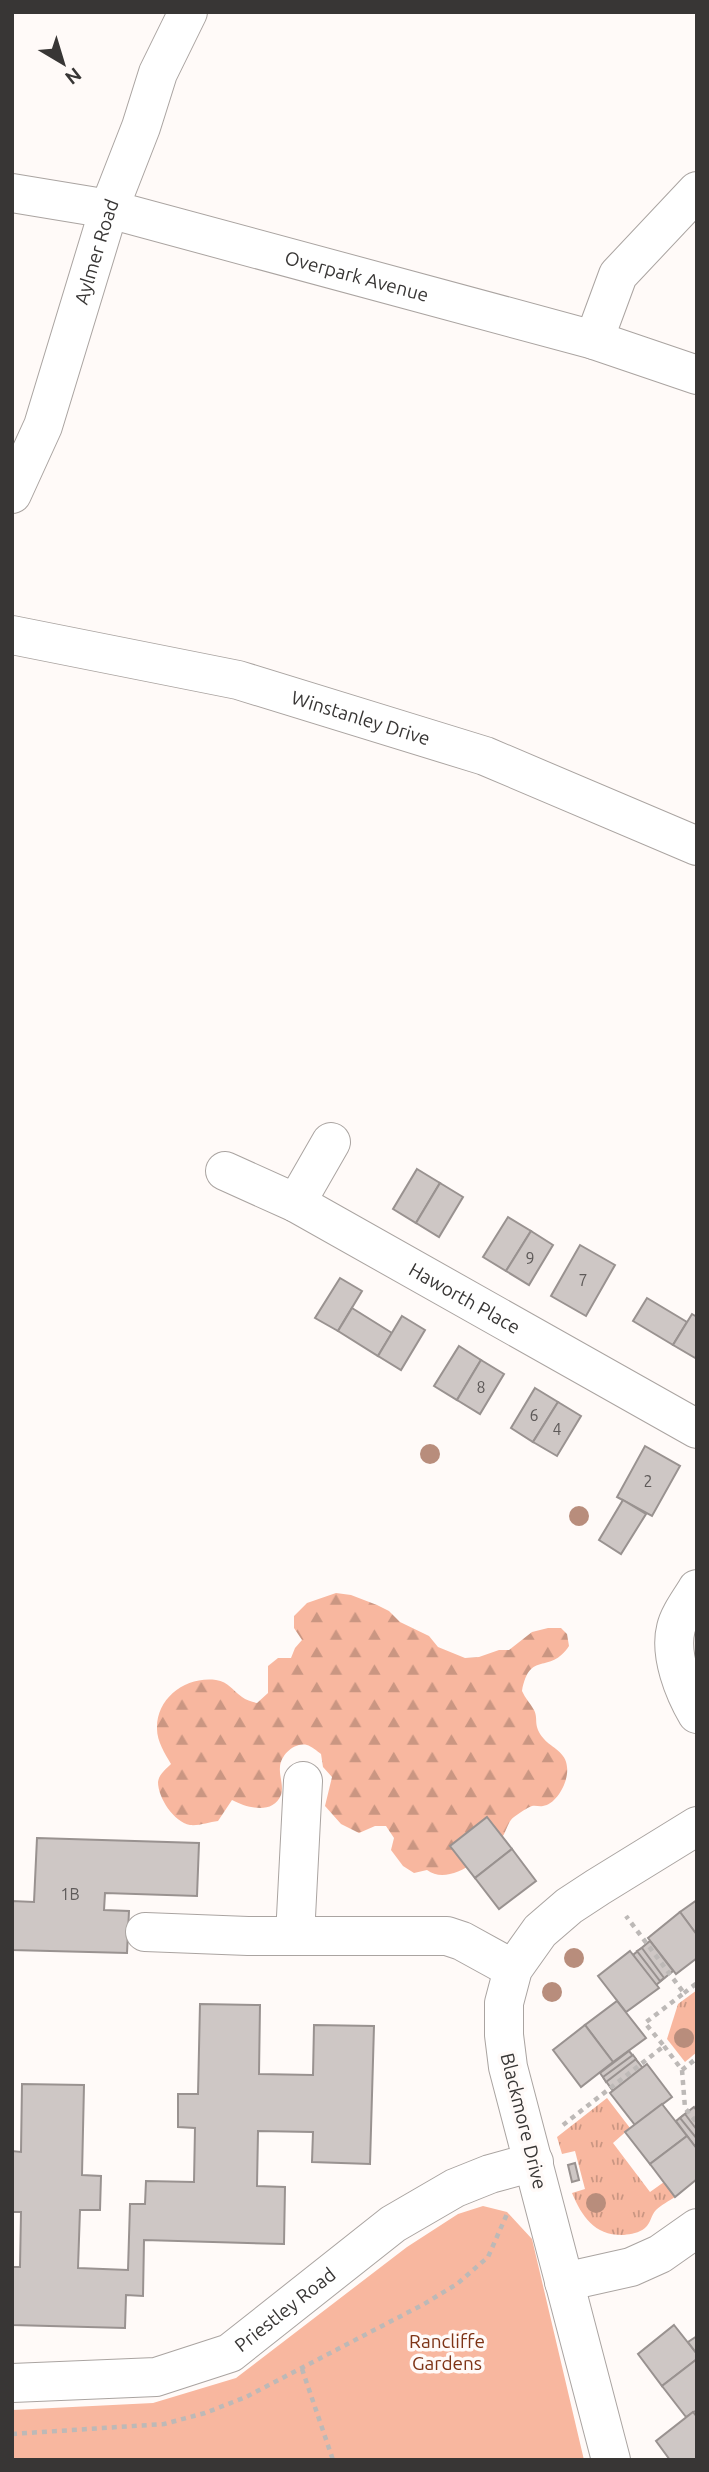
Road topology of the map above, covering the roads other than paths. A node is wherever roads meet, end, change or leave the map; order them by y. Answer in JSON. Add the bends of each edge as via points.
{"nodes":[{"id":1,"x":188,"y":12,"type":"edge"},
{"id":2,"x":697,"y":191,"type":"edge"},
{"id":3,"x":12,"y":193,"type":"edge"},
{"id":4,"x":109,"y":209,"type":"junction"},
{"id":5,"x":594,"y":340,"type":"junction"},
{"id":6,"x":697,"y":375,"type":"edge"},
{"id":7,"x":12,"y":494,"type":"edge"},
{"id":8,"x":12,"y":635,"type":"edge"},
{"id":9,"x":697,"y":846,"type":"edge"},
{"id":10,"x":331,"y":1142,"type":"dead end"},
{"id":11,"x":225,"y":1171,"type":"dead end"},
{"id":12,"x":296,"y":1203,"type":"junction"},
{"id":13,"x":697,"y":1429,"type":"edge"},
{"id":14,"x":697,"y":1588,"type":"edge"},
{"id":15,"x":697,"y":1714,"type":"edge"},
{"id":16,"x":303,"y":1781,"type":"dead end"},
{"id":17,"x":697,"y":1826,"type":"edge"},
{"id":18,"x":145,"y":1932,"type":"dead end"},
{"id":19,"x":295,"y":1936,"type":"junction"},
{"id":20,"x":513,"y":1969,"type":"junction"},
{"id":21,"x":531,"y":2149,"type":"junction"},
{"id":22,"x":697,"y":2228,"type":"edge"},
{"id":23,"x":564,"y":2282,"type":"junction"},
{"id":24,"x":12,"y":2383,"type":"edge"},
{"id":25,"x":611,"y":2460,"type":"edge"}],
"edges":[{"from":1,"to":4,"type":"street","name":"Aylmer Road","via":[[158,72]]},
{"from":2,"to":5,"type":"street","via":[[618,275]]},
{"from":3,"to":4,"type":"street","name":"Overpark Avenue"},
{"from":4,"to":5,"type":"street","name":"Overpark Avenue"},
{"from":4,"to":7,"type":"street","name":"Aylmer Road","via":[[43,426]]},
{"from":5,"to":6,"type":"street","name":"Overpark Avenue"},
{"from":8,"to":9,"type":"street","name":"Winstanley Drive","via":[[238,680],[485,756]]},
{"from":10,"to":12,"type":"street"},
{"from":11,"to":12,"type":"street","name":"Haworth Place"},
{"from":12,"to":13,"type":"street","name":"Haworth Place"},
{"from":14,"to":15,"type":"street","via":[[676,1629],[676,1657],[681,1682]]},
{"from":16,"to":19,"type":"street"},
{"from":17,"to":20,"type":"street","name":"Blackmore Drive","via":[[569,1906],[540,1931]]},
{"from":18,"to":19,"type":"street"},
{"from":19,"to":20,"type":"street","via":[[447,1936]]},
{"from":20,"to":21,"type":"street","name":"Blackmore Drive","via":[[504,2003],[504,2035]]},
{"from":21,"to":23,"type":"street","name":"Blackmore Drive"},
{"from":21,"to":24,"type":"street","name":"Priestley Road","via":[[393,2224],[230,2353],[156,2377]]},
{"from":22,"to":23,"type":"street","via":[[660,2254],[631,2267]]},
{"from":23,"to":25,"type":"street","name":"Blackmore Drive"}]}
